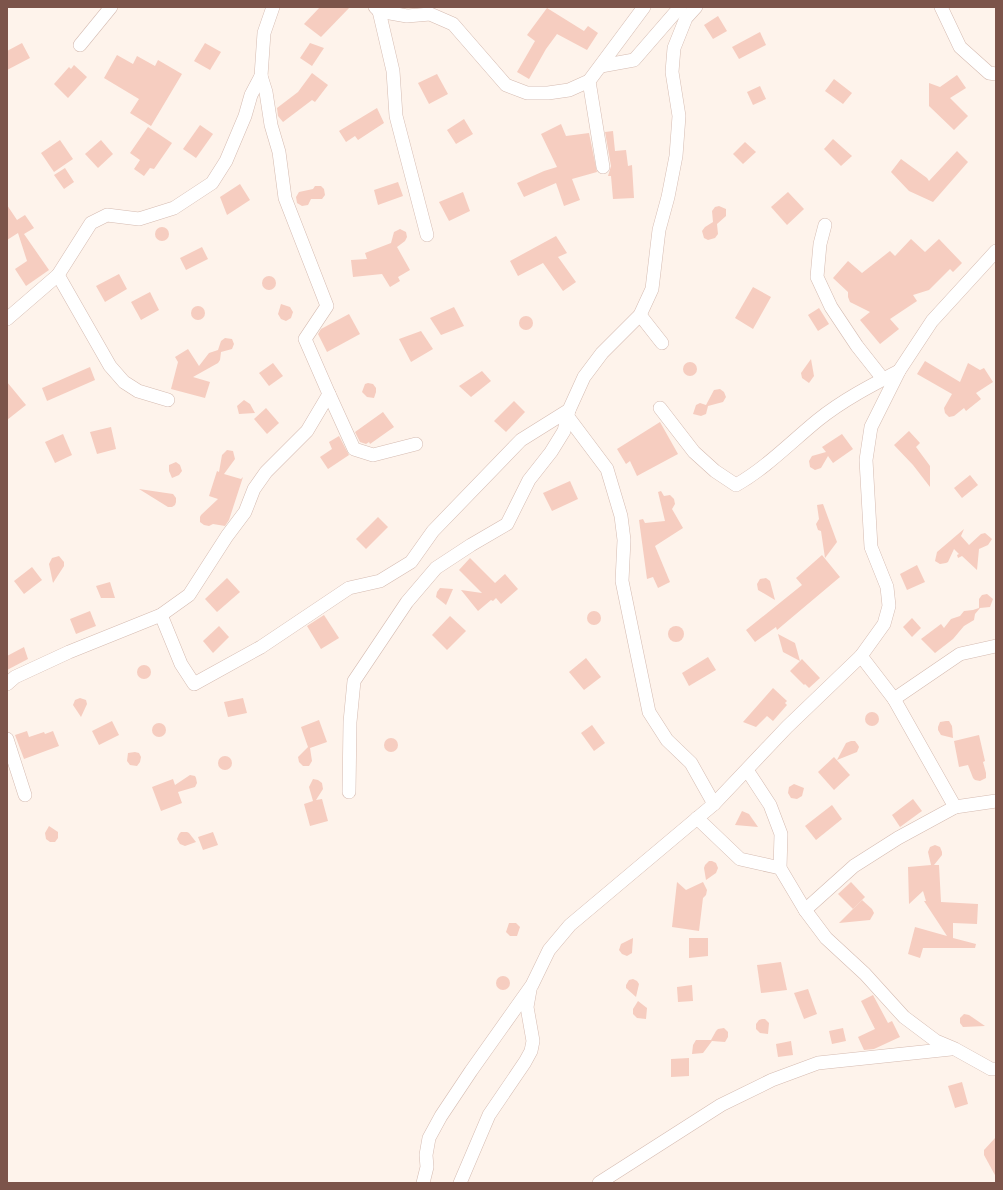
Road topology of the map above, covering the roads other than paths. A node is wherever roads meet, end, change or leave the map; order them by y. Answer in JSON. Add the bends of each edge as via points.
{"nodes":[{"id":1,"x":111,"y":7,"type":"edge"},
{"id":2,"x":273,"y":7,"type":"edge"},
{"id":3,"x":644,"y":7,"type":"edge"},
{"id":4,"x":680,"y":7,"type":"edge"},
{"id":5,"x":696,"y":7,"type":"edge"},
{"id":6,"x":941,"y":7,"type":"edge"},
{"id":7,"x":377,"y":9,"type":"edge"},
{"id":8,"x":80,"y":45,"type":"dead end"},
{"id":9,"x":601,"y":66,"type":"junction"},
{"id":10,"x":996,"y":74,"type":"edge"},
{"id":11,"x":261,"y":76,"type":"junction"},
{"id":12,"x":589,"y":81,"type":"junction"},
{"id":13,"x":603,"y":167,"type":"dead end"},
{"id":14,"x":825,"y":225,"type":"dead end"},
{"id":15,"x":427,"y":235,"type":"dead end"},
{"id":16,"x":996,"y":251,"type":"edge"},
{"id":17,"x":58,"y":275,"type":"junction"},
{"id":18,"x":640,"y":315,"type":"junction"},
{"id":19,"x":7,"y":319,"type":"edge"},
{"id":20,"x":662,"y":343,"type":"dead end"},
{"id":21,"x":899,"y":370,"type":"junction"},
{"id":22,"x":883,"y":379,"type":"junction"},
{"id":23,"x":329,"y":394,"type":"junction"},
{"id":24,"x":168,"y":400,"type":"dead end"},
{"id":25,"x":660,"y":408,"type":"dead end"},
{"id":26,"x":569,"y":414,"type":"junction"},
{"id":27,"x":416,"y":444,"type":"dead end"},
{"id":28,"x":160,"y":615,"type":"junction"},
{"id":29,"x":996,"y":646,"type":"edge"},
{"id":30,"x":861,"y":656,"type":"junction"},
{"id":31,"x":7,"y":684,"type":"edge"},
{"id":32,"x":894,"y":699,"type":"junction"},
{"id":33,"x":7,"y":739,"type":"edge"},
{"id":34,"x":747,"y":770,"type":"junction"},
{"id":35,"x":349,"y":792,"type":"dead end"},
{"id":36,"x":25,"y":795,"type":"dead end"},
{"id":37,"x":996,"y":801,"type":"edge"},
{"id":38,"x":714,"y":804,"type":"junction"},
{"id":39,"x":955,"y":807,"type":"junction"},
{"id":40,"x":697,"y":818,"type":"junction"},
{"id":41,"x":780,"y":868,"type":"junction"},
{"id":42,"x":805,"y":910,"type":"junction"},
{"id":43,"x":532,"y":985,"type":"junction"},
{"id":44,"x":955,"y":1049,"type":"junction"},
{"id":45,"x":996,"y":1069,"type":"edge"},
{"id":46,"x":423,"y":1183,"type":"edge"},
{"id":47,"x":460,"y":1183,"type":"edge"},
{"id":48,"x":599,"y":1183,"type":"edge"}],
"edges":[{"from":1,"to":8,"type":"street"},
{"from":2,"to":11,"type":"street","via":[[264,33]]},
{"from":3,"to":9,"type":"street"},
{"from":4,"to":9,"type":"street","via":[[634,60]]},
{"from":5,"to":18,"type":"street","via":[[686,18],[674,48],[672,72],[679,116],[676,156],[659,230],[652,289]]},
{"from":6,"to":10,"type":"street","via":[[960,47],[989,73]]},
{"from":7,"to":12,"type":"street","via":[[407,16],[430,14],[453,24],[506,85],[527,93],[569,90]]},
{"from":7,"to":15,"type":"street","via":[[393,70],[396,116]]},
{"from":9,"to":12,"type":"street"},
{"from":11,"to":17,"type":"street","via":[[251,95],[226,161],[212,183],[174,208],[153,215],[139,219],[107,215],[91,223]]},
{"from":11,"to":23,"type":"street","via":[[278,152],[285,198],[327,306],[305,339]]},
{"from":12,"to":13,"type":"street"},
{"from":14,"to":22,"type":"street","via":[[820,244],[817,277],[831,307]]},
{"from":16,"to":21,"type":"street","via":[[932,321]]},
{"from":17,"to":19,"type":"street"},
{"from":17,"to":24,"type":"street","via":[[110,366],[124,382],[138,391]]},
{"from":18,"to":20,"type":"street"},
{"from":18,"to":26,"type":"street","via":[[602,353],[584,377]]},
{"from":21,"to":22,"type":"street"},
{"from":21,"to":30,"type":"street","via":[[871,427],[866,460],[871,547],[887,587],[889,606],[884,624]]},
{"from":22,"to":25,"type":"street","via":[[819,419],[736,485],[694,452]]},
{"from":23,"to":27,"type":"street","via":[[354,449],[374,455]]},
{"from":23,"to":28,"type":"street","via":[[307,431],[266,472],[254,489],[245,512],[190,595]]},
{"from":26,"to":28,"type":"street","via":[[521,440],[433,531],[411,562],[380,580],[349,588],[261,647],[194,684],[181,664]]},
{"from":26,"to":35,"type":"street","via":[[564,431],[552,452],[530,480],[507,524],[436,568],[407,602],[354,680],[350,722]]},
{"from":26,"to":38,"type":"street","via":[[607,469],[621,516],[624,540],[622,581],[649,712],[667,740],[691,763]]},
{"from":28,"to":31,"type":"street","via":[[69,652],[15,677]]},
{"from":29,"to":32,"type":"street","via":[[960,654]]},
{"from":30,"to":32,"type":"street"},
{"from":30,"to":34,"type":"street","via":[[787,727]]},
{"from":32,"to":39,"type":"street"},
{"from":33,"to":36,"type":"street"},
{"from":34,"to":38,"type":"street"},
{"from":34,"to":41,"type":"street","via":[[770,805],[781,834]]},
{"from":37,"to":39,"type":"street"},
{"from":38,"to":40,"type":"street"},
{"from":39,"to":42,"type":"street","via":[[854,866]]},
{"from":40,"to":41,"type":"street","via":[[740,859]]},
{"from":40,"to":43,"type":"street","via":[[570,925],[549,950]]},
{"from":41,"to":42,"type":"street"},
{"from":42,"to":44,"type":"street","via":[[826,938],[865,974],[904,1017],[936,1041]]},
{"from":43,"to":46,"type":"street","via":[[441,1116],[429,1138]]},
{"from":43,"to":47,"type":"street","via":[[527,1007],[533,1041],[531,1051],[489,1115]]},
{"from":44,"to":45,"type":"street","via":[[991,1069]]},
{"from":44,"to":48,"type":"street","via":[[818,1063],[772,1080],[721,1105]]}]}
